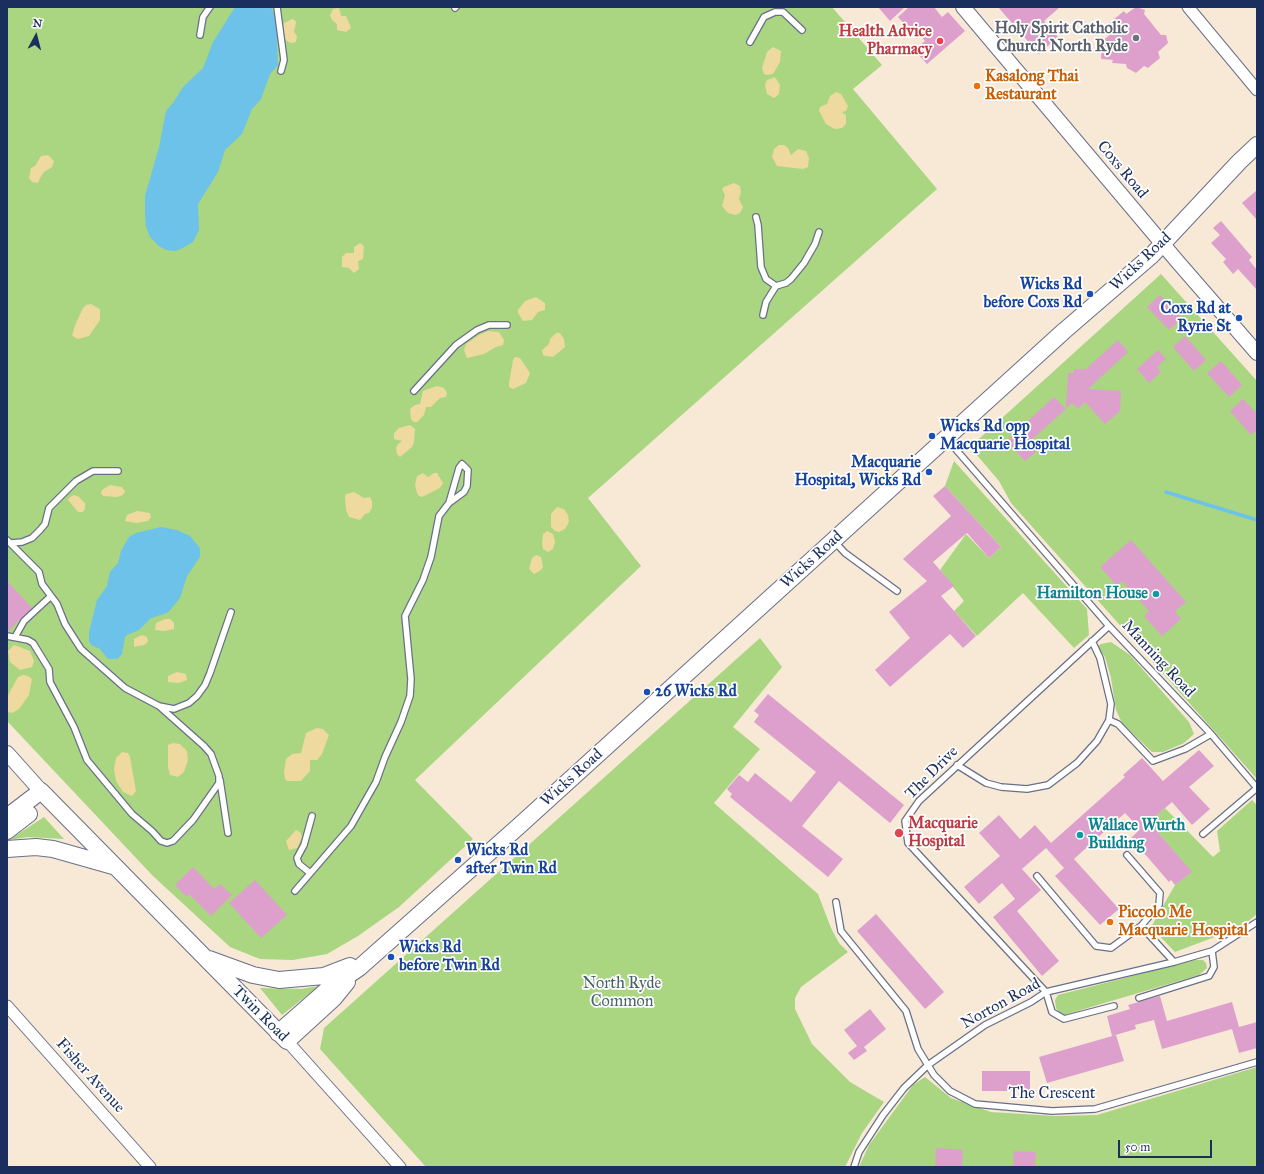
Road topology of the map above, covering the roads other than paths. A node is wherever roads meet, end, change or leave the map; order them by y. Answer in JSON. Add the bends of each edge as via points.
{"nodes":[{"id":1,"x":210,"y":7,"type":"edge"},
{"id":2,"x":277,"y":7,"type":"edge"},
{"id":3,"x":963,"y":7,"type":"edge"},
{"id":4,"x":1188,"y":7,"type":"edge"},
{"id":5,"x":802,"y":30,"type":"dead end"},
{"id":6,"x":200,"y":35,"type":"dead end"},
{"id":7,"x":750,"y":42,"type":"dead end"},
{"id":8,"x":281,"y":71,"type":"dead end"},
{"id":9,"x":1257,"y":90,"type":"edge"},
{"id":10,"x":1257,"y":145,"type":"edge"},
{"id":11,"x":756,"y":217,"type":"dead end"},
{"id":12,"x":819,"y":232,"type":"dead end"},
{"id":13,"x":1163,"y":243,"type":"junction"},
{"id":14,"x":776,"y":286,"type":"junction"},
{"id":15,"x":763,"y":315,"type":"dead end"},
{"id":16,"x":506,"y":325,"type":"dead end"},
{"id":17,"x":1257,"y":353,"type":"edge"},
{"id":18,"x":414,"y":391,"type":"dead end"},
{"id":19,"x":946,"y":438,"type":"junction"},
{"id":20,"x":118,"y":471,"type":"dead end"},
{"id":21,"x":449,"y":503,"type":"junction"},
{"id":22,"x":9,"y":541,"type":"edge"},
{"id":23,"x":833,"y":541,"type":"junction"},
{"id":24,"x":897,"y":591,"type":"dead end"},
{"id":25,"x":51,"y":596,"type":"junction"},
{"id":26,"x":231,"y":612,"type":"dead end"},
{"id":27,"x":1110,"y":626,"type":"junction"},
{"id":28,"x":7,"y":636,"type":"edge"},
{"id":29,"x":15,"y":637,"type":"junction"},
{"id":30,"x":1092,"y":641,"type":"junction"},
{"id":31,"x":159,"y":706,"type":"junction"},
{"id":32,"x":1109,"y":720,"type":"junction"},
{"id":33,"x":1211,"y":734,"type":"junction"},
{"id":34,"x":7,"y":753,"type":"edge"},
{"id":35,"x":957,"y":765,"type":"junction"},
{"id":36,"x":219,"y":776,"type":"junction"},
{"id":37,"x":1257,"y":788,"type":"edge"},
{"id":38,"x":44,"y":795,"type":"junction"},
{"id":39,"x":312,"y":816,"type":"dead end"},
{"id":40,"x":7,"y":817,"type":"edge"},
{"id":41,"x":7,"y":831,"type":"edge"},
{"id":42,"x":228,"y":833,"type":"dead end"},
{"id":43,"x":1203,"y":834,"type":"dead end"},
{"id":44,"x":7,"y":849,"type":"edge"},
{"id":45,"x":1127,"y":855,"type":"dead end"},
{"id":46,"x":114,"y":866,"type":"junction"},
{"id":47,"x":310,"y":873,"type":"junction"},
{"id":48,"x":1036,"y":876,"type":"dead end"},
{"id":49,"x":295,"y":891,"type":"dead end"},
{"id":50,"x":836,"y":902,"type":"dead end"},
{"id":51,"x":1257,"y":922,"type":"edge"},
{"id":52,"x":1141,"y":926,"type":"junction"},
{"id":53,"x":1212,"y":951,"type":"junction"},
{"id":54,"x":373,"y":955,"type":"junction"},
{"id":55,"x":203,"y":957,"type":"junction"},
{"id":56,"x":1174,"y":962,"type":"junction"},
{"id":57,"x":1046,"y":992,"type":"junction"},
{"id":58,"x":1139,"y":998,"type":"dead end"},
{"id":59,"x":7,"y":1006,"type":"edge"},
{"id":60,"x":1114,"y":1006,"type":"dead end"},
{"id":61,"x":283,"y":1037,"type":"junction"},
{"id":62,"x":1257,"y":1062,"type":"edge"},
{"id":63,"x":928,"y":1065,"type":"junction"},
{"id":64,"x":150,"y":1167,"type":"edge"},
{"id":65,"x":400,"y":1167,"type":"edge"},
{"id":66,"x":854,"y":1167,"type":"edge"}],
"edges":[{"from":1,"to":6,"type":"lane","via":[[203,17]]},
{"from":2,"to":8,"type":"lane","via":[[284,60]]},
{"from":3,"to":13,"type":"street","name":"Coxs Road"},
{"from":4,"to":9,"type":"street"},
{"from":5,"to":7,"type":"lane","via":[[783,12],[775,12],[764,18]]},
{"from":10,"to":13,"type":"main road","name":"Wicks Road"},
{"from":11,"to":14,"type":"lane","via":[[763,274]]},
{"from":12,"to":14,"type":"lane","via":[[808,257],[791,279]]},
{"from":13,"to":17,"type":"street","name":"Coxs Road"},
{"from":13,"to":19,"type":"main road","name":"Wicks Road"},
{"from":14,"to":15,"type":"lane","via":[[766,302]]},
{"from":16,"to":18,"type":"lane","via":[[489,325],[456,344]]},
{"from":19,"to":23,"type":"main road","name":"Wicks Road"},
{"from":19,"to":27,"type":"lane","name":"Manning Road"},
{"from":20,"to":22,"type":"lane","via":[[94,471],[76,480],[50,508],[45,524],[32,538],[22,542]]},
{"from":21,"to":21,"type":"lane","via":[[464,492],[467,486],[468,470],[462,464]]},
{"from":21,"to":47,"type":"lane","via":[[439,516],[431,557],[405,616],[411,679],[410,696],[401,722],[370,796],[344,837]]},
{"from":22,"to":25,"type":"lane","via":[[39,572],[42,584]]},
{"from":23,"to":24,"type":"lane"},
{"from":23,"to":54,"type":"main road","name":"Wicks Road"},
{"from":25,"to":29,"type":"lane","via":[[24,621]]},
{"from":25,"to":31,"type":"lane","via":[[81,649],[125,688]]},
{"from":26,"to":31,"type":"lane","via":[[210,673],[198,696],[174,709]]},
{"from":27,"to":30,"type":"lane","name":"The Drive"},
{"from":27,"to":33,"type":"lane","name":"Manning Road"},
{"from":28,"to":29,"type":"lane"},
{"from":29,"to":36,"type":"lane","via":[[32,644],[45,662],[49,669],[50,682],[87,760],[132,814],[161,841],[173,841],[186,828],[219,784]]},
{"from":30,"to":32,"type":"lane","via":[[1100,658],[1111,704]]},
{"from":30,"to":35,"type":"lane","name":"The Drive"},
{"from":31,"to":36,"type":"lane","via":[[211,754]]},
{"from":32,"to":33,"type":"lane","via":[[1118,724],[1152,760],[1185,749]]},
{"from":32,"to":35,"type":"lane","via":[[1097,741],[1077,763],[1048,785],[1027,789],[1000,787],[986,783]]},
{"from":33,"to":37,"type":"lane","name":"Manning Road"},
{"from":34,"to":38,"type":"street","name":"Twin Road"},
{"from":35,"to":57,"type":"lane","name":"The Drive","via":[[919,801],[905,821],[908,843]]},
{"from":36,"to":42,"type":"lane"},
{"from":37,"to":43,"type":"lane"},
{"from":38,"to":40,"type":"main road"},
{"from":38,"to":41,"type":"main road"},
{"from":38,"to":46,"type":"main road","name":"Twin Road"},
{"from":39,"to":47,"type":"lane","via":[[304,845],[297,858],[299,864]]},
{"from":44,"to":46,"type":"main road","name":"Twin Road","via":[[36,847],[70,853]]},
{"from":45,"to":52,"type":"lane","via":[[1160,893],[1159,905]]},
{"from":46,"to":55,"type":"main road","name":"Twin Road"},
{"from":47,"to":49,"type":"lane"},
{"from":48,"to":52,"type":"lane","via":[[1096,946],[1111,948]]},
{"from":50,"to":63,"type":"lane","name":"The Crescent","via":[[841,931],[906,1011],[918,1049]]},
{"from":51,"to":53,"type":"lane","name":"Norton Road"},
{"from":52,"to":56,"type":"lane"},
{"from":53,"to":56,"type":"lane","name":"Norton Road"},
{"from":53,"to":58,"type":"lane","via":[[1214,967],[1209,976]]},
{"from":54,"to":55,"type":"main road","via":[[334,973],[286,980],[254,975]]},
{"from":54,"to":61,"type":"main road","name":"Wicks Road","via":[[327,990]]},
{"from":55,"to":61,"type":"main road","name":"Twin Road"},
{"from":56,"to":57,"type":"lane","name":"Norton Road"},
{"from":57,"to":60,"type":"lane","via":[[1052,1012],[1064,1019]]},
{"from":57,"to":63,"type":"lane","name":"Norton Road","via":[[985,1025]]},
{"from":59,"to":64,"type":"street","name":"Fisher Avenue"},
{"from":61,"to":65,"type":"street","name":"Twin Road"},
{"from":62,"to":63,"type":"lane","name":"The Crescent","via":[[1095,1109],[1052,1111],[975,1104],[950,1091]]},
{"from":63,"to":66,"type":"lane","name":"Norton Road","via":[[904,1088],[883,1115],[860,1152]]}]}
